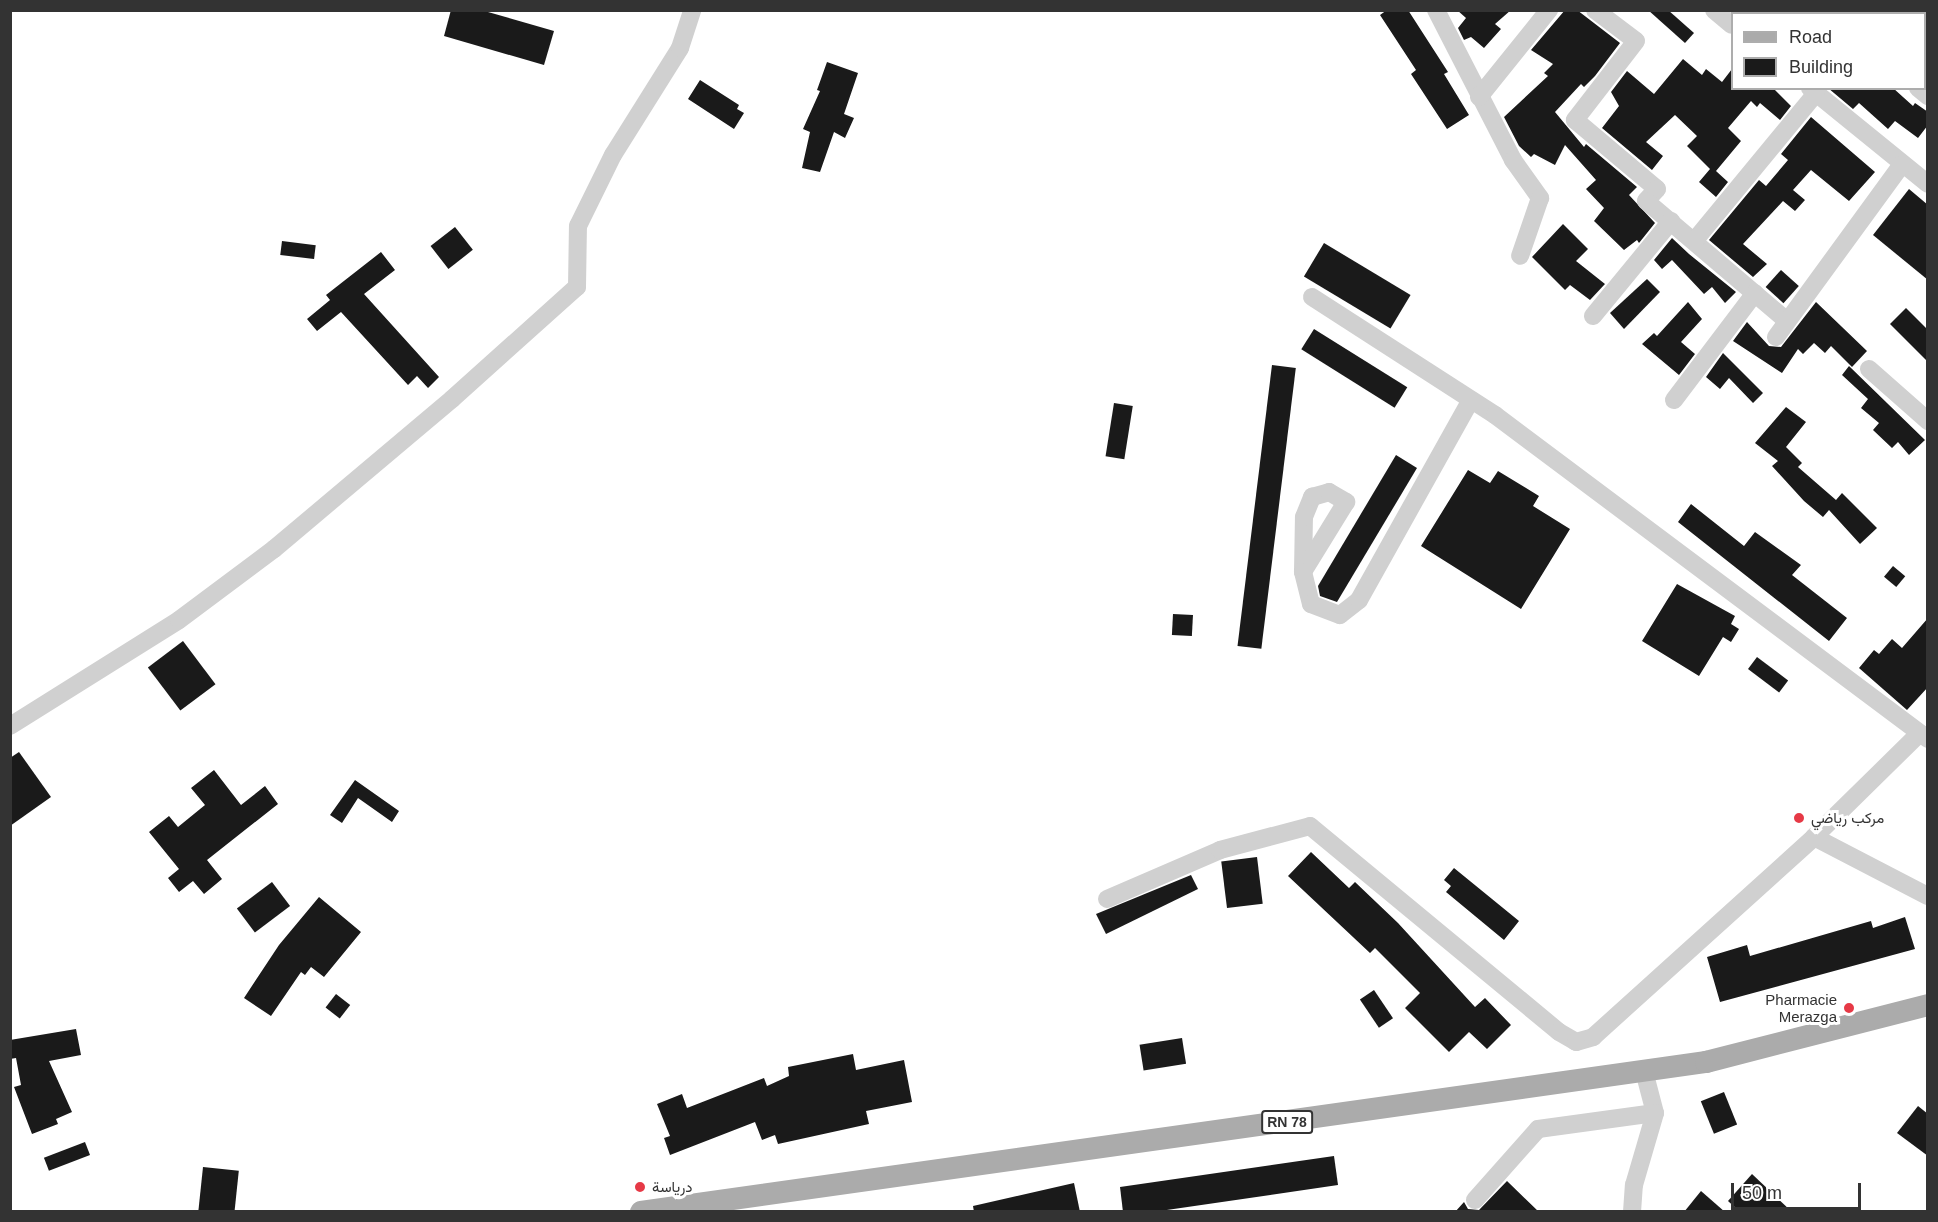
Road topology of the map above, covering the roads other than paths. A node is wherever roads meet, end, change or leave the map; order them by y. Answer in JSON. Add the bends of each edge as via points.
{"nodes":[{"id":1,"x":692,"y":10,"type":"edge"},
{"id":2,"x":1436,"y":10,"type":"edge"},
{"id":3,"x":1549,"y":10,"type":"edge"},
{"id":4,"x":1594,"y":10,"type":"edge"},
{"id":5,"x":1714,"y":10,"type":"edge"},
{"id":6,"x":1731,"y":25,"type":"edge"},
{"id":7,"x":1815,"y":90,"type":"edge"},
{"id":8,"x":1479,"y":97,"type":"junction"},
{"id":9,"x":1902,"y":164,"type":"junction"},
{"id":10,"x":1928,"y":184,"type":"edge"},
{"id":11,"x":1671,"y":221,"type":"junction"},
{"id":12,"x":1695,"y":240,"type":"junction"},
{"id":13,"x":1520,"y":256,"type":"dead end"},
{"id":14,"x":1755,"y":293,"type":"junction"},
{"id":15,"x":1312,"y":297,"type":"dead end"},
{"id":16,"x":1593,"y":316,"type":"dead end"},
{"id":17,"x":1787,"y":321,"type":"junction"},
{"id":18,"x":1776,"y":337,"type":"dead end"},
{"id":19,"x":1869,"y":369,"type":"dead end"},
{"id":20,"x":1472,"y":400,"type":"junction"},
{"id":21,"x":1674,"y":400,"type":"dead end"},
{"id":22,"x":1928,"y":421,"type":"edge"},
{"id":23,"x":1303,"y":572,"type":"dead end"},
{"id":24,"x":10,"y":726,"type":"edge"},
{"id":25,"x":1924,"y":736,"type":"edge"},
{"id":26,"x":1814,"y":837,"type":"junction"},
{"id":27,"x":1928,"y":896,"type":"edge"},
{"id":28,"x":1107,"y":899,"type":"dead end"},
{"id":29,"x":1928,"y":1005,"type":"edge"},
{"id":30,"x":1644,"y":1071,"type":"junction"},
{"id":31,"x":1655,"y":1113,"type":"junction"},
{"id":32,"x":1475,"y":1200,"type":"dead end"},
{"id":33,"x":641,"y":1212,"type":"edge"},
{"id":34,"x":1632,"y":1212,"type":"edge"}],
"edges":[{"from":1,"to":24,"type":"street","via":[[680,48],[613,155],[578,226],[577,287],[274,549],[179,620]]},
{"from":2,"to":8,"type":"street"},
{"from":3,"to":8,"type":"street"},
{"from":4,"to":11,"type":"street","via":[[1636,41],[1575,120],[1657,189],[1646,201]]},
{"from":5,"to":6,"type":"street"},
{"from":7,"to":9,"type":"street"},
{"from":7,"to":12,"type":"street"},
{"from":8,"to":13,"type":"street","via":[[1540,198]]},
{"from":9,"to":10,"type":"street"},
{"from":9,"to":17,"type":"street"},
{"from":11,"to":12,"type":"street"},
{"from":11,"to":16,"type":"street"},
{"from":12,"to":14,"type":"street"},
{"from":14,"to":17,"type":"street"},
{"from":14,"to":21,"type":"street"},
{"from":15,"to":20,"type":"street"},
{"from":17,"to":18,"type":"street"},
{"from":19,"to":22,"type":"street"},
{"from":20,"to":23,"type":"street","via":[[1359,600],[1340,615],[1311,604]]},
{"from":20,"to":25,"type":"street"},
{"from":25,"to":26,"type":"street"},
{"from":26,"to":27,"type":"street"},
{"from":26,"to":28,"type":"street","via":[[1593,1037],[1576,1042],[1310,826],[1220,850]]},
{"from":29,"to":30,"type":"main road","number":"RN 78","via":[[1706,1062]]},
{"from":30,"to":31,"type":"street"},
{"from":30,"to":33,"type":"main road","number":"RN 78"},
{"from":31,"to":32,"type":"street","via":[[1538,1129]]},
{"from":31,"to":34,"type":"street","via":[[1634,1185]]}]}
